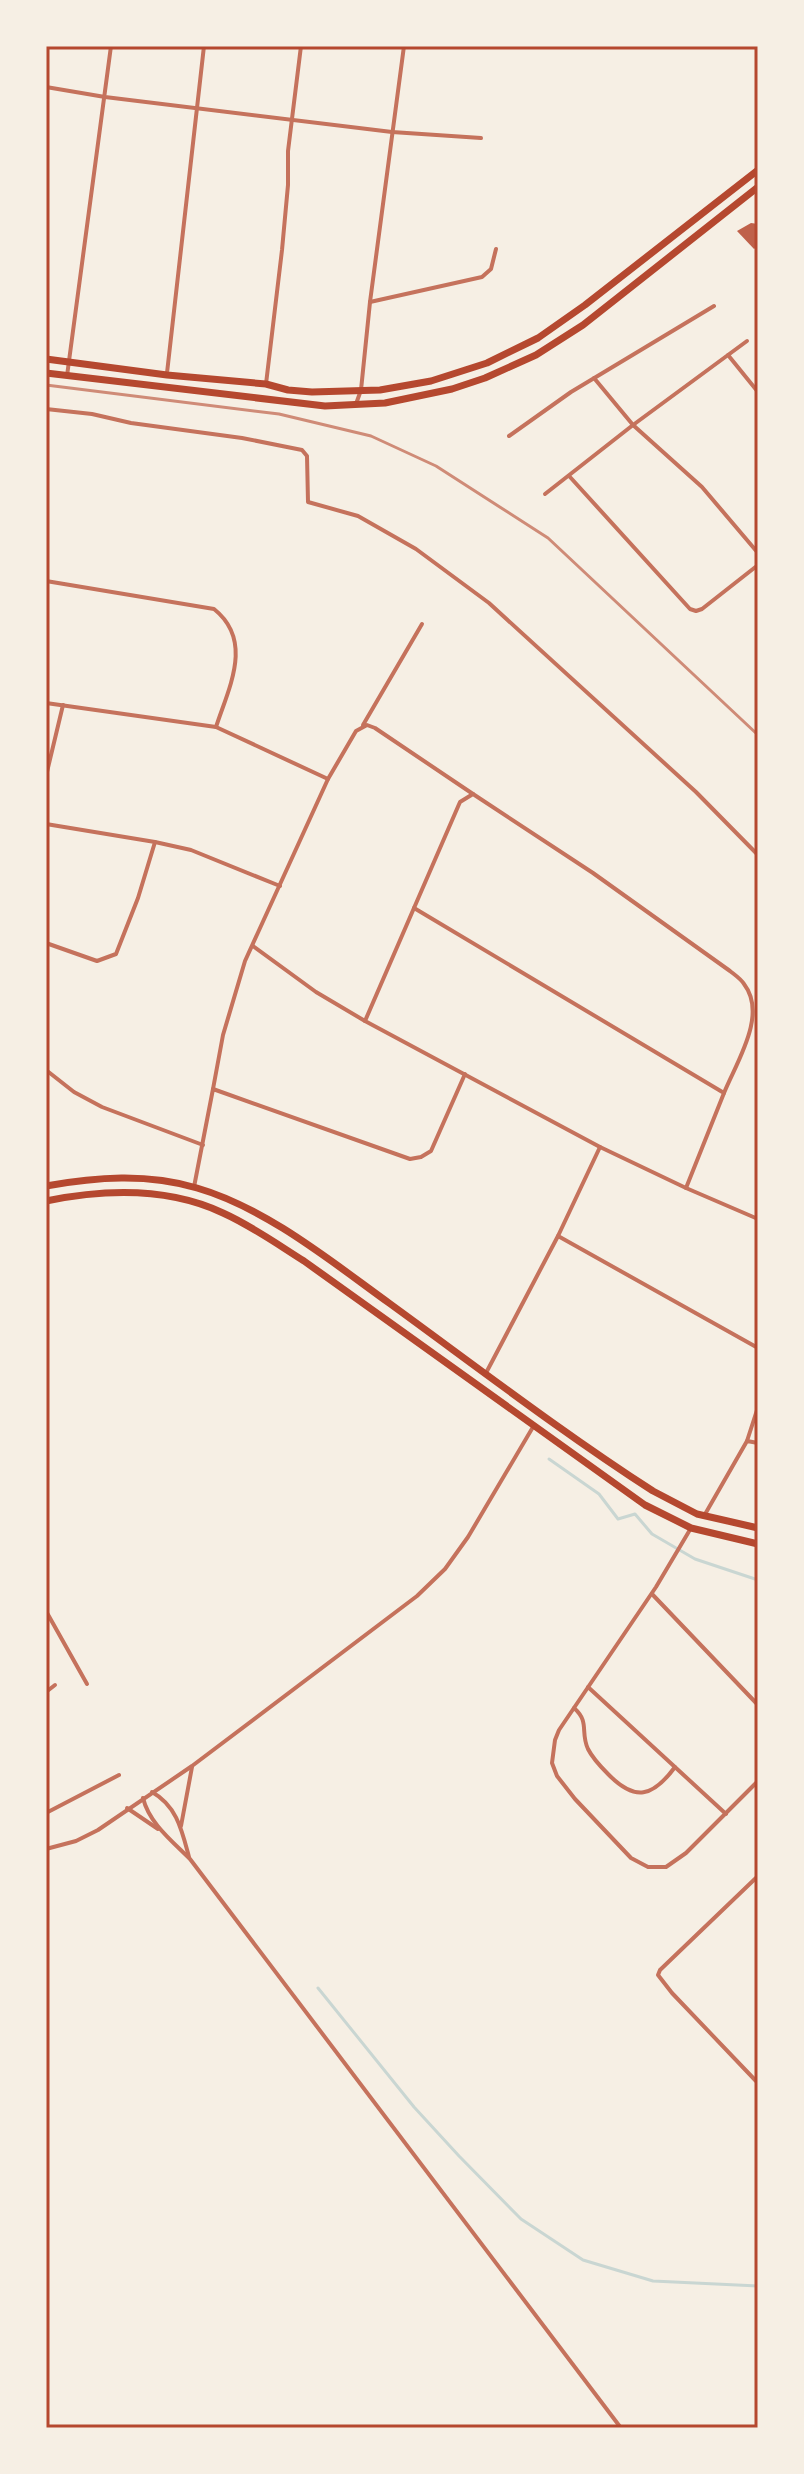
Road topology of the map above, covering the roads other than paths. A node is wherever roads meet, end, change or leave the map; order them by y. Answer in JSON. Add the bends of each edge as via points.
{"nodes":[{"id":1,"x":111,"y":46,"type":"edge"},
{"id":2,"x":204,"y":46,"type":"edge"},
{"id":3,"x":301,"y":46,"type":"edge"},
{"id":4,"x":404,"y":46,"type":"edge"},
{"id":5,"x":46,"y":87,"type":"edge"},
{"id":6,"x":105,"y":97,"type":"junction"},
{"id":7,"x":197,"y":108,"type":"junction"},
{"id":8,"x":292,"y":119,"type":"junction"},
{"id":9,"x":392,"y":132,"type":"junction"},
{"id":10,"x":481,"y":138,"type":"dead end"},
{"id":11,"x":758,"y":170,"type":"edge"},
{"id":12,"x":758,"y":187,"type":"edge"},
{"id":13,"x":496,"y":249,"type":"dead end"},
{"id":14,"x":645,"y":258,"type":"junction"},
{"id":15,"x":653,"y":270,"type":"junction"},
{"id":16,"x":370,"y":302,"type":"junction"},
{"id":17,"x":714,"y":306,"type":"dead end"},
{"id":18,"x":747,"y":341,"type":"dead end"},
{"id":19,"x":728,"y":355,"type":"junction"},
{"id":20,"x":46,"y":359,"type":"edge"},
{"id":21,"x":70,"y":361,"type":"junction"},
{"id":22,"x":46,"y":373,"type":"edge"},
{"id":23,"x":167,"y":375,"type":"junction"},
{"id":24,"x":67,"y":376,"type":"junction"},
{"id":25,"x":594,"y":378,"type":"junction"},
{"id":26,"x":266,"y":384,"type":"junction"},
{"id":27,"x":361,"y":390,"type":"junction"},
{"id":28,"x":758,"y":392,"type":"edge"},
{"id":29,"x":356,"y":405,"type":"junction"},
{"id":30,"x":46,"y":409,"type":"edge"},
{"id":31,"x":633,"y":425,"type":"junction"},
{"id":32,"x":509,"y":436,"type":"dead end"},
{"id":33,"x":570,"y":477,"type":"junction"},
{"id":34,"x":545,"y":494,"type":"dead end"},
{"id":35,"x":758,"y":553,"type":"edge"},
{"id":36,"x":758,"y":565,"type":"edge"},
{"id":37,"x":46,"y":581,"type":"edge"},
{"id":38,"x":422,"y":624,"type":"dead end"},
{"id":39,"x":46,"y":703,"type":"edge"},
{"id":40,"x":63,"y":705,"type":"junction"},
{"id":41,"x":216,"y":727,"type":"junction"},
{"id":42,"x":361,"y":727,"type":"junction"},
{"id":43,"x":46,"y":776,"type":"edge"},
{"id":44,"x":328,"y":779,"type":"junction"},
{"id":45,"x":473,"y":794,"type":"junction"},
{"id":46,"x":46,"y":824,"type":"edge"},
{"id":47,"x":155,"y":842,"type":"junction"},
{"id":48,"x":758,"y":855,"type":"edge"},
{"id":49,"x":280,"y":886,"type":"junction"},
{"id":50,"x":414,"y":908,"type":"junction"},
{"id":51,"x":46,"y":943,"type":"edge"},
{"id":52,"x":253,"y":946,"type":"junction"},
{"id":53,"x":365,"y":1021,"type":"junction"},
{"id":54,"x":46,"y":1070,"type":"edge"},
{"id":55,"x":465,"y":1074,"type":"junction"},
{"id":56,"x":213,"y":1089,"type":"junction"},
{"id":57,"x":724,"y":1093,"type":"junction"},
{"id":58,"x":203,"y":1145,"type":"junction"},
{"id":59,"x":600,"y":1147,"type":"junction"},
{"id":60,"x":46,"y":1186,"type":"edge"},
{"id":61,"x":194,"y":1187,"type":"junction"},
{"id":62,"x":686,"y":1188,"type":"junction"},
{"id":63,"x":46,"y":1201,"type":"edge"},
{"id":64,"x":758,"y":1219,"type":"edge"},
{"id":65,"x":558,"y":1236,"type":"junction"},
{"id":66,"x":758,"y":1348,"type":"edge"},
{"id":67,"x":486,"y":1373,"type":"junction"},
{"id":68,"x":758,"y":1407,"type":"edge"},
{"id":69,"x":534,"y":1426,"type":"junction"},
{"id":70,"x":747,"y":1441,"type":"junction"},
{"id":71,"x":758,"y":1443,"type":"edge"},
{"id":72,"x":704,"y":1516,"type":"junction"},
{"id":73,"x":691,"y":1528,"type":"junction"},
{"id":74,"x":758,"y":1528,"type":"edge"},
{"id":75,"x":758,"y":1544,"type":"edge"},
{"id":76,"x":651,"y":1594,"type":"junction"},
{"id":77,"x":46,"y":1611,"type":"edge"},
{"id":78,"x":87,"y":1684,"type":"dead end"},
{"id":79,"x":55,"y":1685,"type":"dead end"},
{"id":80,"x":588,"y":1687,"type":"junction"},
{"id":81,"x":46,"y":1692,"type":"edge"},
{"id":82,"x":758,"y":1705,"type":"edge"},
{"id":83,"x":574,"y":1708,"type":"junction"},
{"id":84,"x":192,"y":1766,"type":"junction"},
{"id":85,"x":675,"y":1767,"type":"junction"},
{"id":86,"x":119,"y":1775,"type":"dead end"},
{"id":87,"x":758,"y":1781,"type":"edge"},
{"id":88,"x":152,"y":1792,"type":"junction"},
{"id":89,"x":143,"y":1798,"type":"junction"},
{"id":90,"x":127,"y":1808,"type":"junction"},
{"id":91,"x":46,"y":1813,"type":"edge"},
{"id":92,"x":726,"y":1814,"type":"junction"},
{"id":93,"x":181,"y":1828,"type":"junction"},
{"id":94,"x":164,"y":1832,"type":"junction"},
{"id":95,"x":46,"y":1849,"type":"edge"},
{"id":96,"x":190,"y":1859,"type":"junction"},
{"id":97,"x":758,"y":1876,"type":"edge"},
{"id":98,"x":756,"y":2081,"type":"edge"},
{"id":99,"x":621,"y":2428,"type":"edge"}],
"edges":[{"from":1,"to":6,"type":"street"},
{"from":2,"to":7,"type":"street"},
{"from":3,"to":8,"type":"street"},
{"from":4,"to":9,"type":"street"},
{"from":5,"to":6,"type":"street"},
{"from":6,"to":7,"type":"street"},
{"from":6,"to":21,"type":"street"},
{"from":7,"to":8,"type":"street"},
{"from":7,"to":23,"type":"street"},
{"from":8,"to":9,"type":"street"},
{"from":8,"to":26,"type":"street"},
{"from":9,"to":10,"type":"street"},
{"from":9,"to":16,"type":"street"},
{"from":11,"to":14,"type":"main road"},
{"from":12,"to":15,"type":"main road"},
{"from":13,"to":16,"type":"street","via":[[491,269],[482,277]]},
{"from":14,"to":15,"type":"main road"},
{"from":14,"to":27,"type":"main road","via":[[564,321],[513,352],[431,381]]},
{"from":15,"to":29,"type":"main road","via":[[583,325],[519,363],[452,389]]},
{"from":16,"to":27,"type":"street"},
{"from":17,"to":25,"type":"street"},
{"from":18,"to":19,"type":"street"},
{"from":19,"to":28,"type":"street"},
{"from":19,"to":31,"type":"street"},
{"from":20,"to":21,"type":"main road"},
{"from":21,"to":23,"type":"main road"},
{"from":21,"to":24,"type":"street"},
{"from":22,"to":24,"type":"main road"},
{"from":23,"to":26,"type":"main road"},
{"from":24,"to":29,"type":"main road","via":[[285,403]]},
{"from":25,"to":31,"type":"street"},
{"from":25,"to":32,"type":"street"},
{"from":26,"to":27,"type":"main road","via":[[288,390]]},
{"from":27,"to":29,"type":"street"},
{"from":30,"to":48,"type":"street","via":[[302,450],[307,456],[308,502],[358,516],[416,549],[489,603]]},
{"from":31,"to":33,"type":"street"},
{"from":31,"to":35,"type":"street","via":[[702,487]]},
{"from":33,"to":34,"type":"street"},
{"from":33,"to":36,"type":"street","via":[[690,609],[702,609]]},
{"from":37,"to":41,"type":"street","via":[[214,609],[227,619],[237,651],[235,671]]},
{"from":38,"to":42,"type":"street"},
{"from":39,"to":40,"type":"street"},
{"from":40,"to":41,"type":"street"},
{"from":40,"to":43,"type":"street"},
{"from":41,"to":44,"type":"street"},
{"from":42,"to":44,"type":"street"},
{"from":42,"to":45,"type":"street","via":[[375,728]]},
{"from":44,"to":49,"type":"street"},
{"from":45,"to":50,"type":"street","via":[[460,802]]},
{"from":45,"to":57,"type":"street","via":[[745,984],[754,1009],[752,1022]]},
{"from":46,"to":47,"type":"street"},
{"from":47,"to":49,"type":"street","via":[[191,850]]},
{"from":47,"to":51,"type":"street","via":[[116,954],[97,961]]},
{"from":49,"to":52,"type":"street"},
{"from":50,"to":53,"type":"street"},
{"from":50,"to":57,"type":"street"},
{"from":52,"to":53,"type":"street"},
{"from":52,"to":56,"type":"street","via":[[238,980]]},
{"from":53,"to":55,"type":"street"},
{"from":54,"to":58,"type":"street","via":[[102,1107]]},
{"from":55,"to":56,"type":"street","via":[[431,1151],[410,1159]]},
{"from":55,"to":59,"type":"street"},
{"from":56,"to":58,"type":"street"},
{"from":57,"to":62,"type":"street"},
{"from":58,"to":61,"type":"street"},
{"from":59,"to":62,"type":"street"},
{"from":59,"to":65,"type":"street"},
{"from":60,"to":61,"type":"main road","via":[[113,1177]]},
{"from":61,"to":67,"type":"main road","via":[[257,1213]]},
{"from":62,"to":64,"type":"street"},
{"from":63,"to":69,"type":"main road","via":[[140,1192],[222,1212],[304,1261]]},
{"from":65,"to":66,"type":"street"},
{"from":65,"to":67,"type":"street"},
{"from":67,"to":72,"type":"main road","via":[[641,1484]]},
{"from":68,"to":70,"type":"street"},
{"from":69,"to":73,"type":"main road","via":[[645,1505]]},
{"from":69,"to":84,"type":"street","via":[[445,1569],[417,1596]]},
{"from":70,"to":71,"type":"street"},
{"from":70,"to":72,"type":"street"},
{"from":72,"to":74,"type":"main road"},
{"from":73,"to":75,"type":"main road"},
{"from":73,"to":76,"type":"street"},
{"from":76,"to":80,"type":"street"},
{"from":76,"to":82,"type":"street"},
{"from":77,"to":78,"type":"street"},
{"from":79,"to":81,"type":"street"},
{"from":80,"to":83,"type":"street"},
{"from":80,"to":85,"type":"street"},
{"from":83,"to":85,"type":"street","via":[[584,1720],[589,1752],[621,1787],[651,1791]]},
{"from":83,"to":92,"type":"street","via":[[555,1740],[552,1763],[575,1799],[631,1858],[648,1867],[666,1867]]},
{"from":84,"to":88,"type":"street"},
{"from":84,"to":93,"type":"street"},
{"from":85,"to":92,"type":"street"},
{"from":86,"to":91,"type":"street"},
{"from":87,"to":92,"type":"street"},
{"from":88,"to":89,"type":"street"},
{"from":88,"to":93,"type":"street","via":[[170,1806]]},
{"from":89,"to":90,"type":"street"},
{"from":89,"to":94,"type":"street"},
{"from":90,"to":94,"type":"street"},
{"from":90,"to":95,"type":"street","via":[[98,1830]]},
{"from":93,"to":96,"type":"street"},
{"from":94,"to":96,"type":"street"},
{"from":96,"to":99,"type":"street"},
{"from":97,"to":98,"type":"street","via":[[658,1975]]}]}
